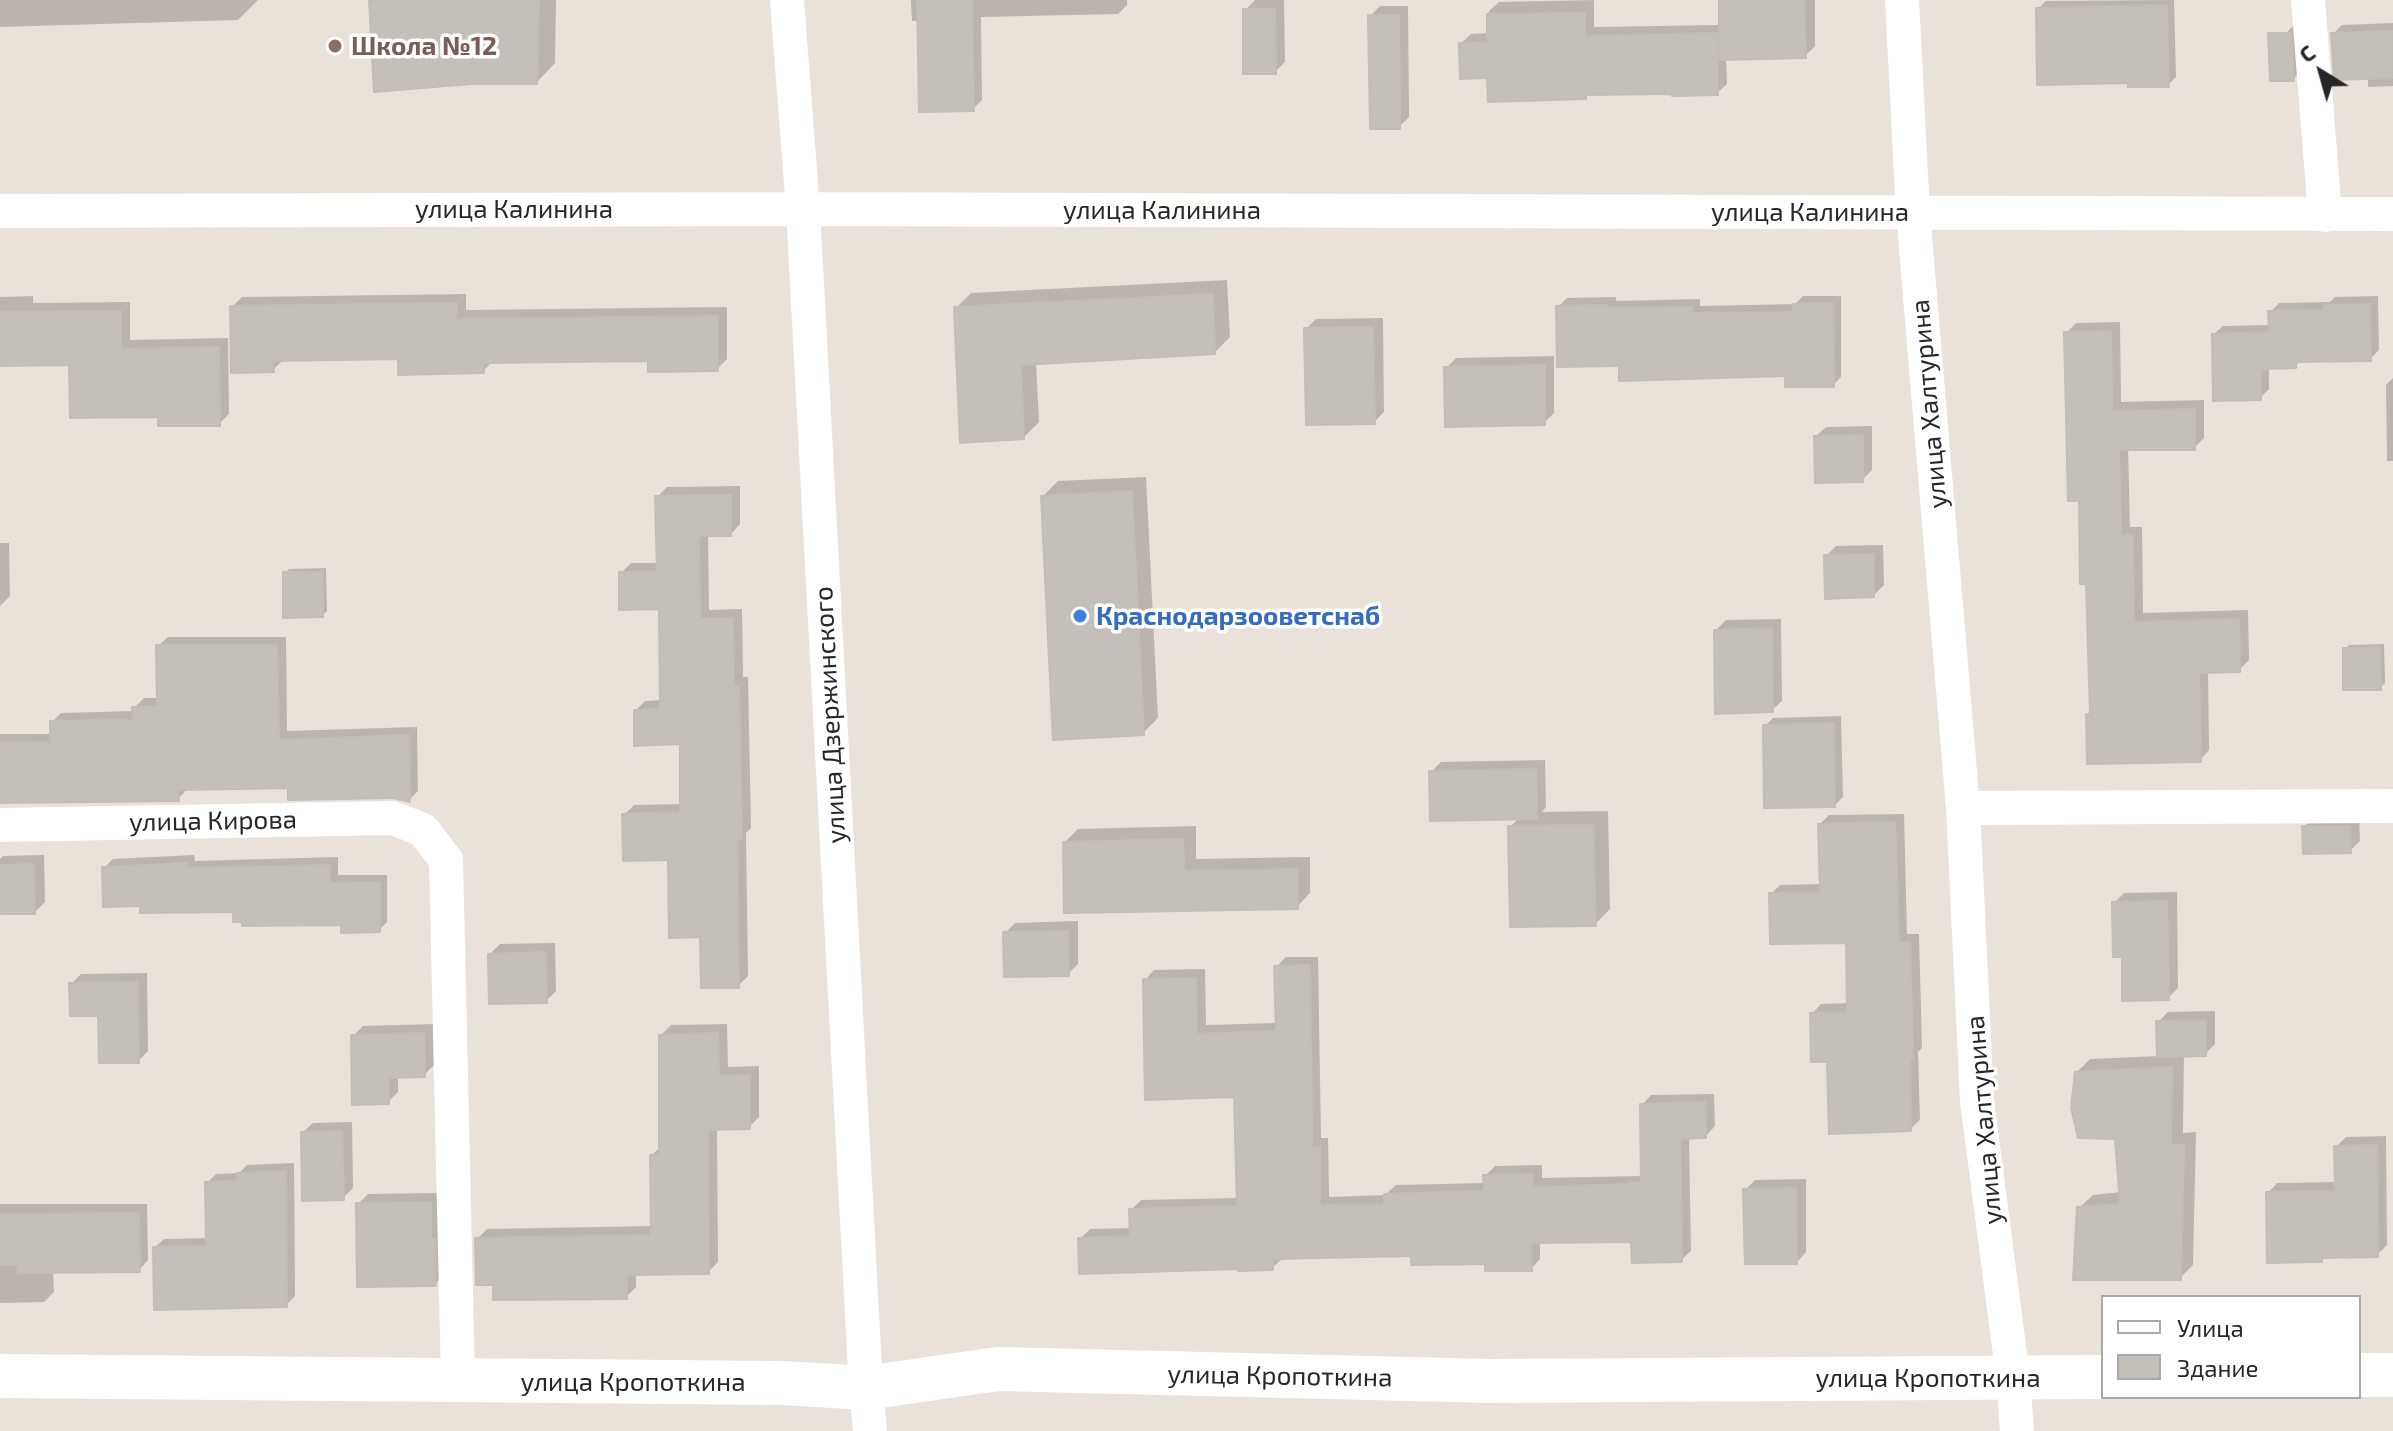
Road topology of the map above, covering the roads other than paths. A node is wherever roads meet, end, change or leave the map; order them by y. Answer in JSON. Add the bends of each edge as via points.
{"nodes":[{"id":1,"x":787,"y":0,"type":"edge"},
{"id":2,"x":1902,"y":0,"type":"edge"},
{"id":3,"x":2308,"y":0,"type":"edge"},
{"id":4,"x":803,"y":209,"type":"junction"},
{"id":5,"x":0,"y":211,"type":"edge"},
{"id":6,"x":1913,"y":213,"type":"junction"},
{"id":7,"x":2393,"y":214,"type":"edge"},
{"id":8,"x":2325,"y":215,"type":"junction"},
{"id":9,"x":2393,"y":806,"type":"edge"},
{"id":10,"x":1963,"y":808,"type":"junction"},
{"id":11,"x":0,"y":825,"type":"edge"},
{"id":12,"x":2361,"y":1375,"type":"edge"},
{"id":13,"x":2393,"y":1375,"type":"edge"},
{"id":14,"x":0,"y":1376,"type":"edge"},
{"id":15,"x":2013,"y":1377,"type":"junction"},
{"id":16,"x":2101,"y":1377,"type":"edge"},
{"id":17,"x":458,"y":1380,"type":"junction"},
{"id":18,"x":866,"y":1388,"type":"junction"},
{"id":19,"x":870,"y":1431,"type":"edge"},
{"id":20,"x":2017,"y":1431,"type":"edge"}],
"edges":[{"from":1,"to":4,"type":"street","name":"улица Дзержинского"},
{"from":2,"to":6,"type":"street","name":"улица Халтурина"},
{"from":3,"to":8,"type":"street"},
{"from":4,"to":5,"type":"street","name":"улица Калинина"},
{"from":4,"to":6,"type":"street","name":"улица Калинина"},
{"from":4,"to":18,"type":"street","name":"улица Дзержинского"},
{"from":6,"to":8,"type":"street","name":"улица Калинина"},
{"from":6,"to":10,"type":"street","name":"улица Халтурина"},
{"from":7,"to":8,"type":"street","name":"улица Калинина"},
{"from":9,"to":10,"type":"street"},
{"from":10,"to":15,"type":"street","name":"улица Халтурина","via":[[1977,1101]]},
{"from":11,"to":17,"type":"street","name":"улица Кирова","via":[[393,818],[423,830],[446,860]]},
{"from":12,"to":13,"type":"main road"},
{"from":14,"to":17,"type":"main road","name":"улица Кропоткина"},
{"from":15,"to":16,"type":"main road","name":"улица Кропоткина"},
{"from":15,"to":18,"type":"main road","name":"улица Кропоткина","via":[[1492,1381],[998,1369]]},
{"from":15,"to":20,"type":"street","name":"улица Халтурина"},
{"from":17,"to":18,"type":"main road","name":"улица Кропоткина"},
{"from":18,"to":19,"type":"street","name":"улица Дзержинского"}]}
